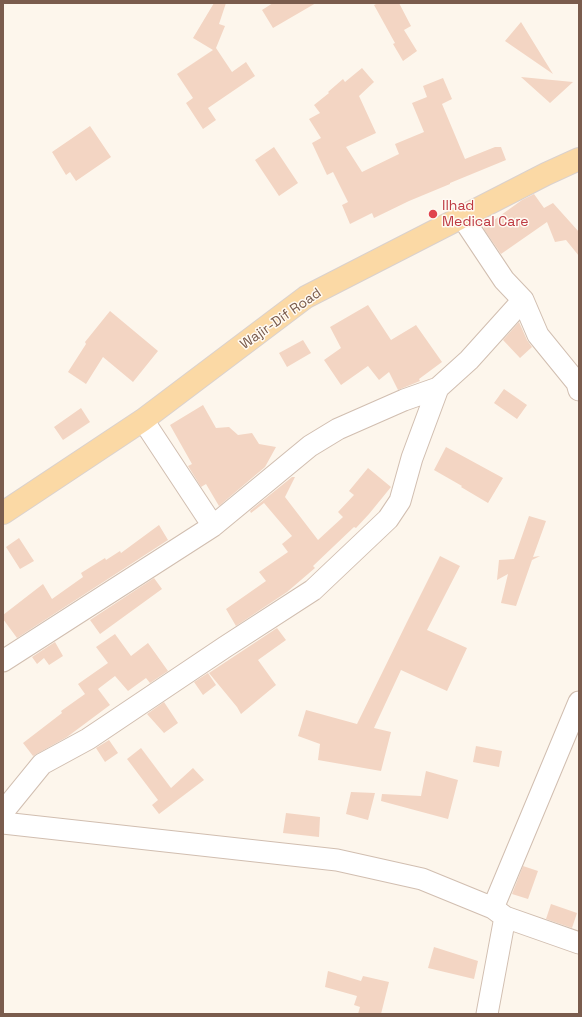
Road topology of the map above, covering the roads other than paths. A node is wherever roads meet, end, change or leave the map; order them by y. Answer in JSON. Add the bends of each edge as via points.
{"nodes":[{"id":1,"x":579,"y":159,"type":"edge"},
{"id":2,"x":462,"y":217,"type":"junction"},
{"id":3,"x":524,"y":300,"type":"junction"},
{"id":4,"x":438,"y":388,"type":"junction"},
{"id":5,"x":579,"y":390,"type":"edge"},
{"id":6,"x":143,"y":420,"type":"junction"},
{"id":7,"x":3,"y":513,"type":"edge"},
{"id":8,"x":213,"y":526,"type":"junction"},
{"id":9,"x":3,"y":661,"type":"edge"},
{"id":10,"x":579,"y":702,"type":"edge"},
{"id":11,"x":3,"y":812,"type":"edge"},
{"id":12,"x":3,"y":823,"type":"edge"},
{"id":13,"x":499,"y":912,"type":"junction"},
{"id":14,"x":579,"y":942,"type":"edge"},
{"id":15,"x":487,"y":1014,"type":"edge"}],
"edges":[{"from":1,"to":2,"type":"main road","name":"Wajir-Dif Road"},
{"from":2,"to":3,"type":"street","via":[[504,280]]},
{"from":2,"to":6,"type":"main road","name":"Wajir-Dif Road","via":[[306,297]]},
{"from":3,"to":4,"type":"street","via":[[469,360]]},
{"from":3,"to":5,"type":"street","via":[[538,335],[577,383]]},
{"from":4,"to":8,"type":"street","via":[[338,429],[310,446]]},
{"from":4,"to":11,"type":"street","via":[[412,458],[400,501],[388,519],[313,590],[88,739],[42,764]]},
{"from":6,"to":7,"type":"main road","name":"Wajir-Dif Road"},
{"from":6,"to":8,"type":"street"},
{"from":8,"to":9,"type":"street"},
{"from":10,"to":13,"type":"street"},
{"from":12,"to":13,"type":"street","via":[[337,860],[422,879]]},
{"from":13,"to":14,"type":"street"},
{"from":13,"to":15,"type":"street"}]}
